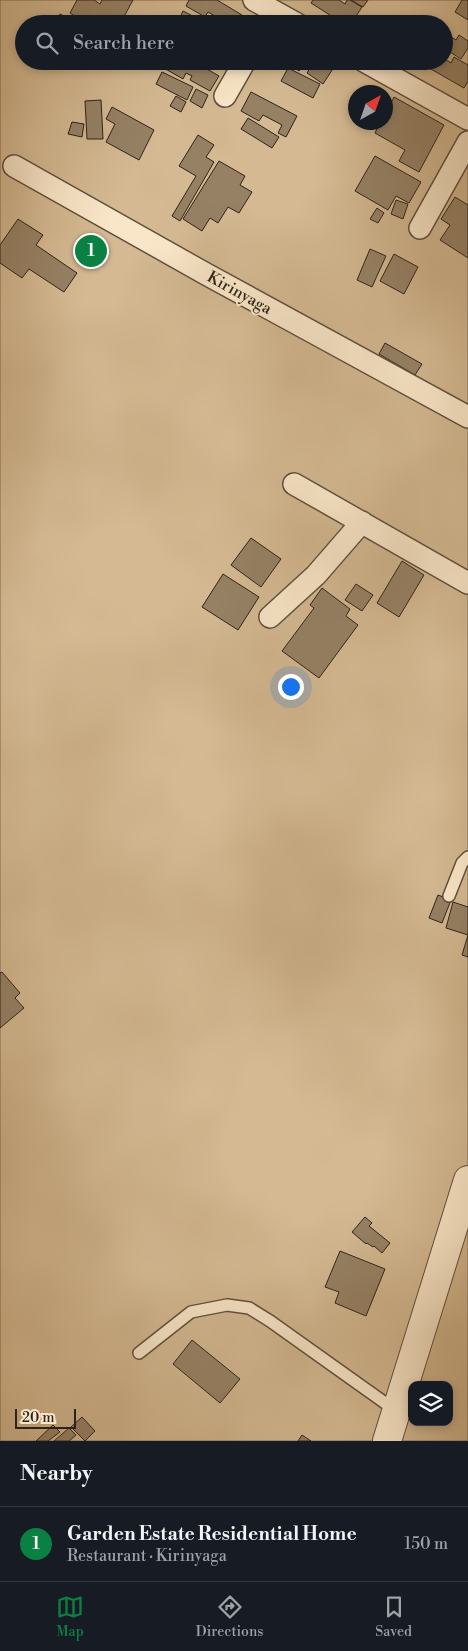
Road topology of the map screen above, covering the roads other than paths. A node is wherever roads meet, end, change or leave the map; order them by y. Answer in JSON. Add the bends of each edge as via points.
{"nodes":[{"id":1,"x":254,"y":0,"type":"edge"},
{"id":2,"x":273,"y":12,"type":"edge"},
{"id":3,"x":240,"y":70,"type":"edge"},
{"id":4,"x":380,"y":70,"type":"edge"},
{"id":5,"x":225,"y":96,"type":"dead end"},
{"id":6,"x":468,"y":119,"type":"edge"},
{"id":7,"x":468,"y":142,"type":"edge"},
{"id":8,"x":14,"y":166,"type":"dead end"},
{"id":9,"x":420,"y":228,"type":"dead end"},
{"id":10,"x":468,"y":417,"type":"edge"},
{"id":11,"x":294,"y":484,"type":"dead end"},
{"id":12,"x":362,"y":522,"type":"junction"},
{"id":13,"x":468,"y":583,"type":"edge"},
{"id":14,"x":270,"y":617,"type":"dead end"},
{"id":15,"x":468,"y":857,"type":"edge"},
{"id":16,"x":449,"y":896,"type":"dead end"},
{"id":17,"x":468,"y":1180,"type":"edge"},
{"id":18,"x":139,"y":1353,"type":"dead end"},
{"id":19,"x":396,"y":1411,"type":"junction"},
{"id":20,"x":387,"y":1441,"type":"edge"}],
"edges":[{"from":1,"to":2,"type":"street"},
{"from":3,"to":5,"type":"street"},
{"from":4,"to":6,"type":"street"},
{"from":7,"to":9,"type":"street"},
{"from":8,"to":10,"type":"street","name":"Kirinyaga"},
{"from":11,"to":12,"type":"street"},
{"from":12,"to":13,"type":"street"},
{"from":12,"to":14,"type":"street","via":[[316,575]]},
{"from":15,"to":16,"type":"lane","via":[[462,863]]},
{"from":17,"to":19,"type":"street"},
{"from":18,"to":19,"type":"lane","via":[[191,1312],[227,1304],[249,1308]]},
{"from":19,"to":20,"type":"street"}]}
